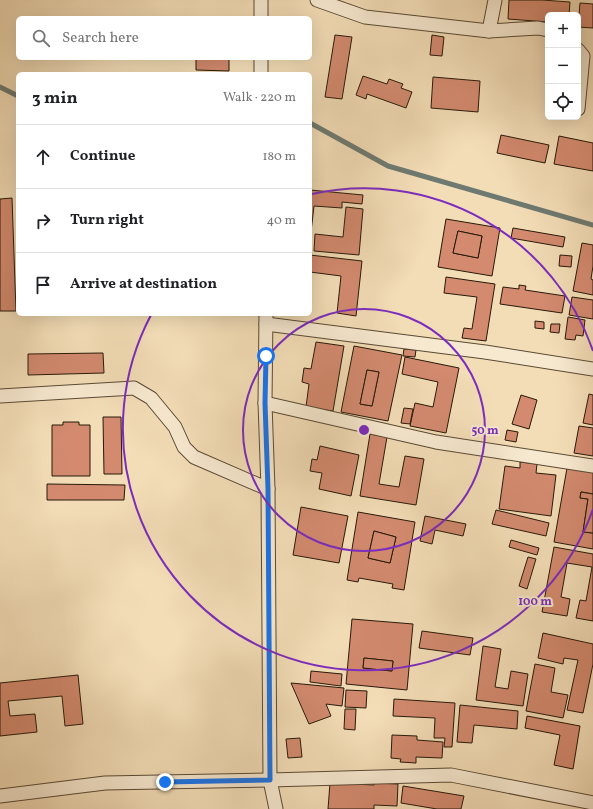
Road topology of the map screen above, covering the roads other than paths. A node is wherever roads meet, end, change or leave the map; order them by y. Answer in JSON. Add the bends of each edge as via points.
{"nodes":[{"id":1,"x":261,"y":0,"type":"edge"},
{"id":2,"x":317,"y":0,"type":"edge"},
{"id":3,"x":495,"y":0,"type":"edge"},
{"id":4,"x":261,"y":16,"type":"edge"},
{"id":5,"x":545,"y":29,"type":"edge"},
{"id":6,"x":489,"y":31,"type":"junction"},
{"id":7,"x":581,"y":54,"type":"edge"},
{"id":8,"x":261,"y":60,"type":"edge"},
{"id":9,"x":261,"y":72,"type":"edge"},
{"id":10,"x":581,"y":76,"type":"edge"},
{"id":11,"x":266,"y":319,"type":"edge"},
{"id":12,"x":593,"y":368,"type":"edge"},
{"id":13,"x":0,"y":396,"type":"edge"},
{"id":14,"x":265,"y":403,"type":"junction"},
{"id":15,"x":593,"y":466,"type":"edge"},
{"id":16,"x":268,"y":489,"type":"junction"},
{"id":17,"x":270,"y":780,"type":"junction"},
{"id":18,"x":0,"y":796,"type":"edge"},
{"id":19,"x":593,"y":803,"type":"edge"},
{"id":20,"x":276,"y":809,"type":"edge"}],
"edges":[{"from":1,"to":4,"type":"street"},
{"from":2,"to":6,"type":"street","via":[[365,17]]},
{"from":3,"to":6,"type":"street"},
{"from":5,"to":6,"type":"street"},
{"from":7,"to":10,"type":"street"},
{"from":8,"to":9,"type":"street"},
{"from":11,"to":12,"type":"street"},
{"from":11,"to":14,"type":"street"},
{"from":13,"to":16,"type":"street","via":[[134,388],[151,398],[175,427],[184,447],[194,457]]},
{"from":14,"to":15,"type":"street","via":[[436,442]]},
{"from":14,"to":16,"type":"street"},
{"from":16,"to":17,"type":"street"},
{"from":17,"to":18,"type":"street","via":[[105,783]]},
{"from":17,"to":19,"type":"street","via":[[451,775]]},
{"from":17,"to":20,"type":"street"}]}
